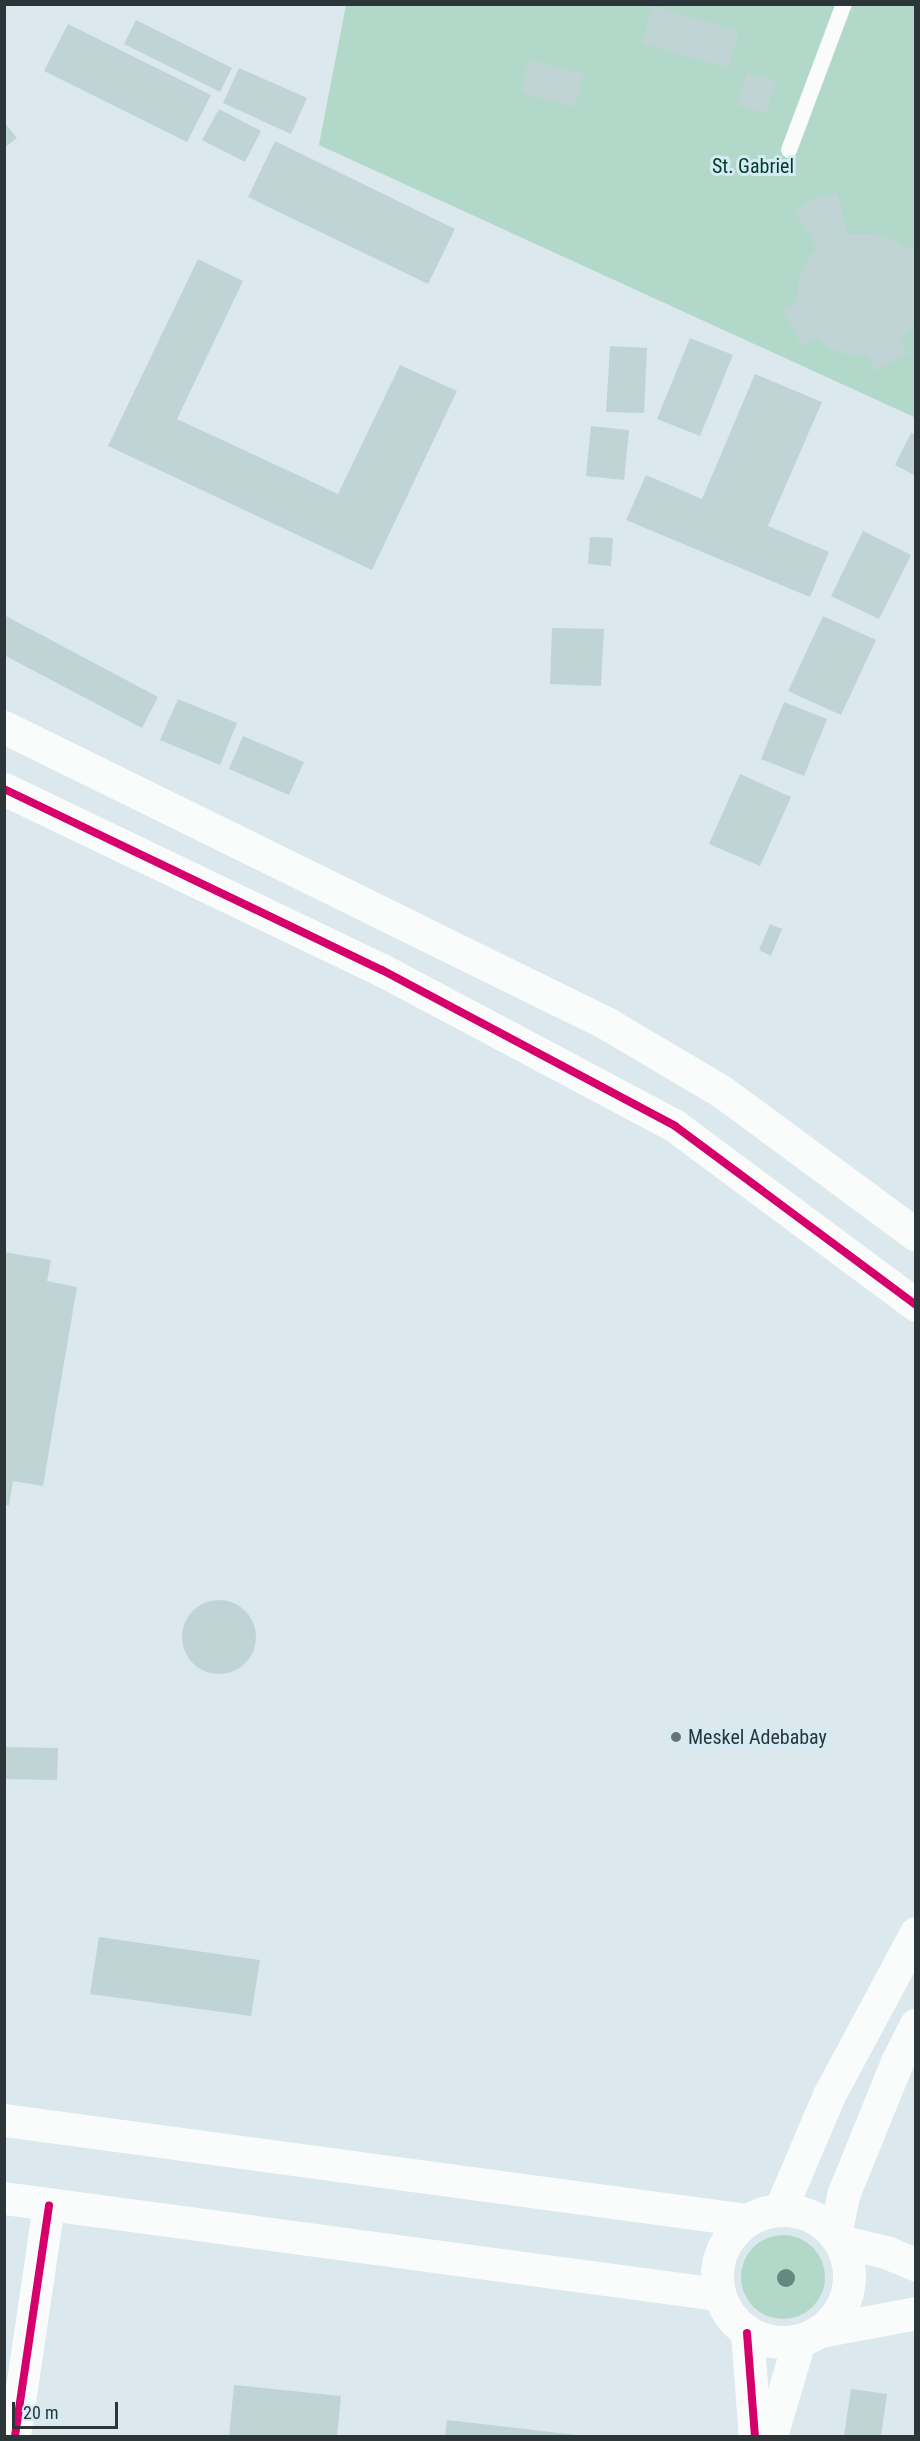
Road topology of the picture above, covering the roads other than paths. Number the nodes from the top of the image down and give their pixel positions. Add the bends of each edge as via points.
1 (844, 4) edge
2 (789, 150) dead end
3 (4, 728) edge
4 (4, 789) edge
5 (915, 1235) edge
6 (915, 1305) edge
7 (915, 1934) edge
8 (915, 2024) edge
9 (4, 2120) edge
10 (4, 2198) edge
11 (50, 2205) junction
12 (780, 2210) junction
13 (747, 2220) junction
14 (837, 2237) junction
15 (915, 2265) edge
16 (717, 2294) junction
17 (915, 2313) edge
18 (747, 2333) junction
19 (809, 2336) junction
20 (15, 2436) edge
21 (755, 2436) edge
22 (771, 2436) edge

1 - 2 lane
3 - 5 street via 606,1023 721,1091
4 - 6 street via 382,970 675,1126
7 - 12 street via 829,2095
8 - 14 street via 843,2195
9 - 13 street
10 - 11 street
11 - 16 street
11 - 20 street
12 - 13 street
12 - 14 street via 810,2216
13 - 16 street via 729,2237 718,2260
14 - 15 street
14 - 19 street via 846,2252 850,2273 847,2295 837,2316
16 - 18 street via 727,2312
17 - 19 street
18 - 19 street via 776,2342
18 - 21 street
19 - 22 street

